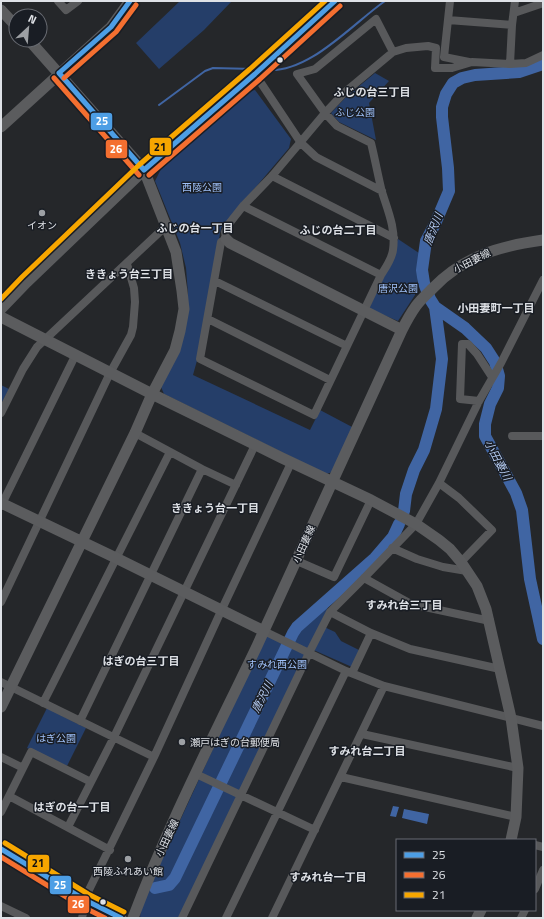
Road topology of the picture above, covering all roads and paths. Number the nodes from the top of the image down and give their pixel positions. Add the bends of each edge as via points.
1 (58, 1) edge
2 (78, 1) edge
3 (130, 1) edge
4 (335, 1) edge
5 (450, 1) edge
6 (515, 1) edge
7 (543, 3) edge
8 (1, 10) edge
9 (514, 13) junction
10 (8, 17) edge
11 (448, 20) junction
12 (512, 25) junction
13 (36, 48) edge
14 (393, 52) junction
15 (543, 55) edge
16 (472, 62) junction
17 (510, 64) junction
18 (259, 71) junction
19 (59, 73) junction
20 (325, 113) junction
21 (1, 127) edge
22 (301, 143) junction
23 (144, 170) junction
24 (272, 176) junction
25 (382, 191) junction
26 (243, 206) junction
27 (166, 226) junction
28 (394, 238) junction
29 (226, 239) junction
30 (543, 240) edge
31 (127, 264) junction
32 (381, 275) junction
33 (543, 280) edge
34 (215, 281) junction
35 (1, 309) edge
36 (364, 311) junction
37 (1, 318) edge
38 (208, 319) junction
39 (402, 330) junction
40 (46, 340) junction
41 (347, 346) junction
42 (75, 356) junction
43 (110, 373) junction
44 (493, 375) junction
45 (330, 380) junction
46 (152, 394) junction
47 (479, 401) junction
48 (1, 413) edge
49 (135, 433) junction
50 (512, 436) dead end
51 (543, 436) edge
52 (255, 445) junction
53 (170, 452) junction
54 (292, 463) junction
55 (202, 469) junction
56 (331, 482) junction
57 (439, 483) junction
58 (236, 485) junction
59 (371, 500) junction
60 (1, 504) edge
61 (40, 521) junction
62 (416, 524) junction
63 (82, 541) junction
64 (392, 548) junction
65 (116, 558) junction
66 (297, 561) junction
67 (464, 566) junction
68 (150, 575) junction
69 (364, 578) junction
70 (184, 591) junction
71 (1, 602) edge
72 (222, 609) junction
73 (330, 612) junction
74 (490, 621) junction
75 (264, 631) junction
76 (371, 633) junction
77 (309, 653) junction
78 (500, 669) junction
79 (349, 672) junction
80 (6, 684) edge
81 (384, 686) junction
82 (43, 703) junction
83 (1, 707) edge
84 (511, 718) junction
85 (80, 721) junction
86 (543, 726) edge
87 (362, 734) junction
88 (114, 737) junction
89 (1, 757) edge
90 (154, 757) junction
91 (23, 768) junction
92 (518, 768) junction
93 (196, 774) junction
94 (341, 777) junction
95 (91, 782) junction
96 (9, 796) junction
97 (240, 796) junction
98 (1, 812) edge
99 (277, 813) junction
100 (516, 817) junction
101 (68, 827) junction
102 (315, 830) junction
103 (514, 839) edge
104 (1, 849) edge
105 (110, 850) junction
106 (543, 870) edge
107 (539, 884) edge
108 (85, 900) junction
109 (1, 906) edge
110 (26, 918) edge
111 (82, 918) edge
112 (121, 918) edge
113 (133, 918) edge
114 (182, 918) edge
115 (226, 918) edge
116 (272, 918) edge

1 - 2 street via 66,10
3 - 19 street via 111,27
4 - 18 street
5 - 11 street
6 - 9 street
7 - 9 street
8 - 10 street
9 - 12 street
11 - 12 street
11 - 16 street via 444,57
12 - 17 street
13 - 19 street
14 - 16 street via 406,48 436,48 435,68 452,68
14 - 20 street via 345,92
14 - 20 street via 376,19 315,69 297,74
15 - 17 street via 526,63
16 - 17 street
18 - 22 street
18 - 23 street
19 - 21 street
19 - 23 street
20 - 22 street
20 - 25 street via 337,126 371,143
22 - 24 street
22 - 25 street via 316,157
23 - 27 street
23 - 35 street
24 - 26 street
24 - 28 street
25 - 28 street
26 - 29 street via 228,225
26 - 32 street
27 - 31 street
27 - 46 street via 176,252 184,310 175,350
28 - 32 street via 393,252
29 - 34 street via 221,242
29 - 36 street
30 - 39 street, 小田妻線 via 499,248 452,270 416,306
31 - 40 street
31 - 43 street via 134,288 133,327
32 - 36 street
33 - 44 street
34 - 38 street
34 - 41 street
36 - 39 street
36 - 41 street
37 - 40 street
38 - 45 street
38 - 45 street via 200,358 314,415
39 - 56 street, 小田妻線
40 - 42 street
40 - 48 street via 37,347 23,369
41 - 45 street
42 - 43 street
42 - 60 street
43 - 46 street
43 - 61 street
44 - 47 street
44 - 47 street via 468,344 462,344 460,399
46 - 49 street
46 - 52 street
47 - 57 street
49 - 53 street
49 - 63 street
50 - 51 street
52 - 54 street
52 - 58 street
53 - 55 street
53 - 65 street
54 - 56 street
54 - 72 street
55 - 58 street
55 - 68 street
56 - 59 street
56 - 66 street, 小田妻線
57 - 62 street
57 - 67 street via 459,498 492,530
58 - 70 street
59 - 62 street
59 - 66 street via 334,577
60 - 61 street
61 - 63 street
61 - 71 street
62 - 64 street
62 - 67 street via 439,540
63 - 65 street
63 - 80 street
64 - 67 street via 443,567
64 - 69 street
65 - 68 street
65 - 82 street
66 - 75 street, 小田妻線
67 - 74 street via 477,586
68 - 70 street
68 - 85 street
69 - 73 street
69 - 74 street via 411,604
70 - 72 street
70 - 88 street
72 - 75 street
72 - 90 street
73 - 76 street
73 - 77 street
74 - 78 street
75 - 77 street
75 - 93 street, 小田妻線
76 - 78 street via 410,649
76 - 79 street
77 - 79 street
77 - 97 street
78 - 84 street
79 - 81 street
79 - 99 street
80 - 82 street
80 - 83 street
81 - 84 street
81 - 87 street
82 - 85 street
84 - 86 street
84 - 92 street
85 - 88 street
87 - 92 street
87 - 94 street
88 - 90 street
88 - 95 street
89 - 91 street
90 - 105 street
91 - 95 street via 31,752
91 - 96 street
92 - 100 street
93 - 97 street
93 - 113 street, 小田妻線
94 - 100 street
94 - 102 street
95 - 101 street
96 - 98 street
96 - 101 street
97 - 99 street
97 - 114 street
99 - 102 street
99 - 115 street
100 - 103 street
101 - 105 street
102 - 116 street
104 - 108 street
105 - 108 street
106 - 107 street
108 - 111 street
108 - 112 street
109 - 110 street

